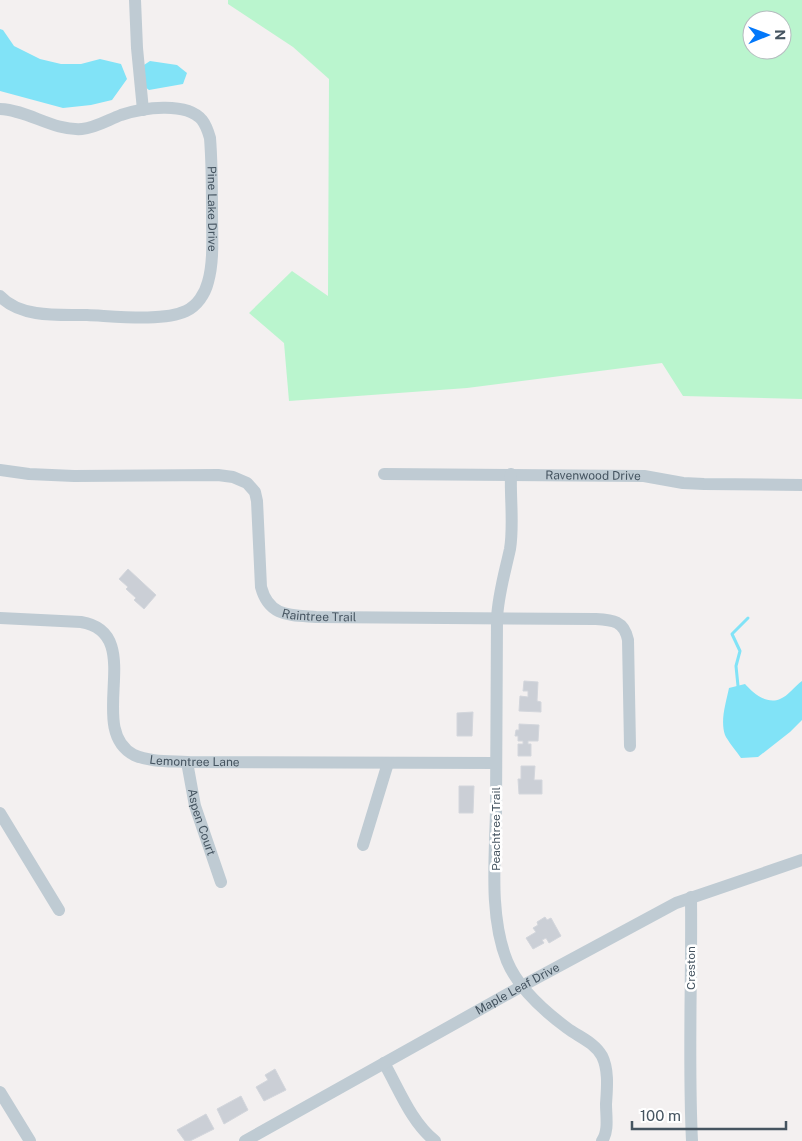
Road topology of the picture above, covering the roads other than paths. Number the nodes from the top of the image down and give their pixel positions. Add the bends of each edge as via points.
1 (135, 0) edge
2 (0, 109) edge
3 (143, 110) junction
4 (0, 296) edge
5 (0, 470) edge
6 (384, 474) dead end
7 (511, 474) junction
8 (802, 485) edge
9 (0, 618) edge
10 (497, 619) junction
11 (630, 746) dead end
12 (187, 762) junction
13 (388, 763) junction
14 (496, 763) junction
15 (0, 813) edge
16 (363, 845) dead end
17 (802, 860) edge
18 (221, 882) dead end
19 (691, 897) junction
20 (59, 910) dead end
21 (522, 986) junction
22 (384, 1062) junction
23 (0, 1092) edge
24 (251, 1139) edge
25 (30, 1141) edge
26 (435, 1141) edge
27 (602, 1141) edge
28 (692, 1141) edge

1 - 3 street
2 - 3 street, Pine Lake Drive via 50,124 82,129
3 - 4 street, Pine Lake Drive via 167,108 192,113 202,121 210,138 211,269 199,301 177,314 121,316 34,312 18,309
5 - 10 street, Raintree Trail via 29,474 233,477 252,488 256,497 262,587 264,597 274,609 316,617
6 - 7 street, Ravenwood Drive
7 - 8 street, Ravenwood Drive via 644,476 697,484
7 - 10 street, Peachtree Trail via 512,530
9 - 12 street, Lemontree Lane via 92,623 101,628 112,648 114,723 119,741 140,757
10 - 11 street, Raintree Trail via 610,620 623,627 628,640
10 - 14 street, Peachtree Trail
12 - 13 street, Lemontree Lane
12 - 18 street, Aspen Court via 195,806
13 - 14 street, Lemontree Lane
13 - 16 street
14 - 21 street, Peachtree Trail via 496,913 507,960
15 - 20 street
17 - 19 street, Maple Leaf Drive
19 - 21 street, Maple Leaf Drive
19 - 28 street, Creston
21 - 22 street, Maple Leaf Drive
21 - 27 street, Peachtree Trail via 556,1020 594,1045 603,1058 607,1084 606,1131
22 - 24 street, Maple Leaf Drive
22 - 26 street via 417,1121
23 - 25 street

